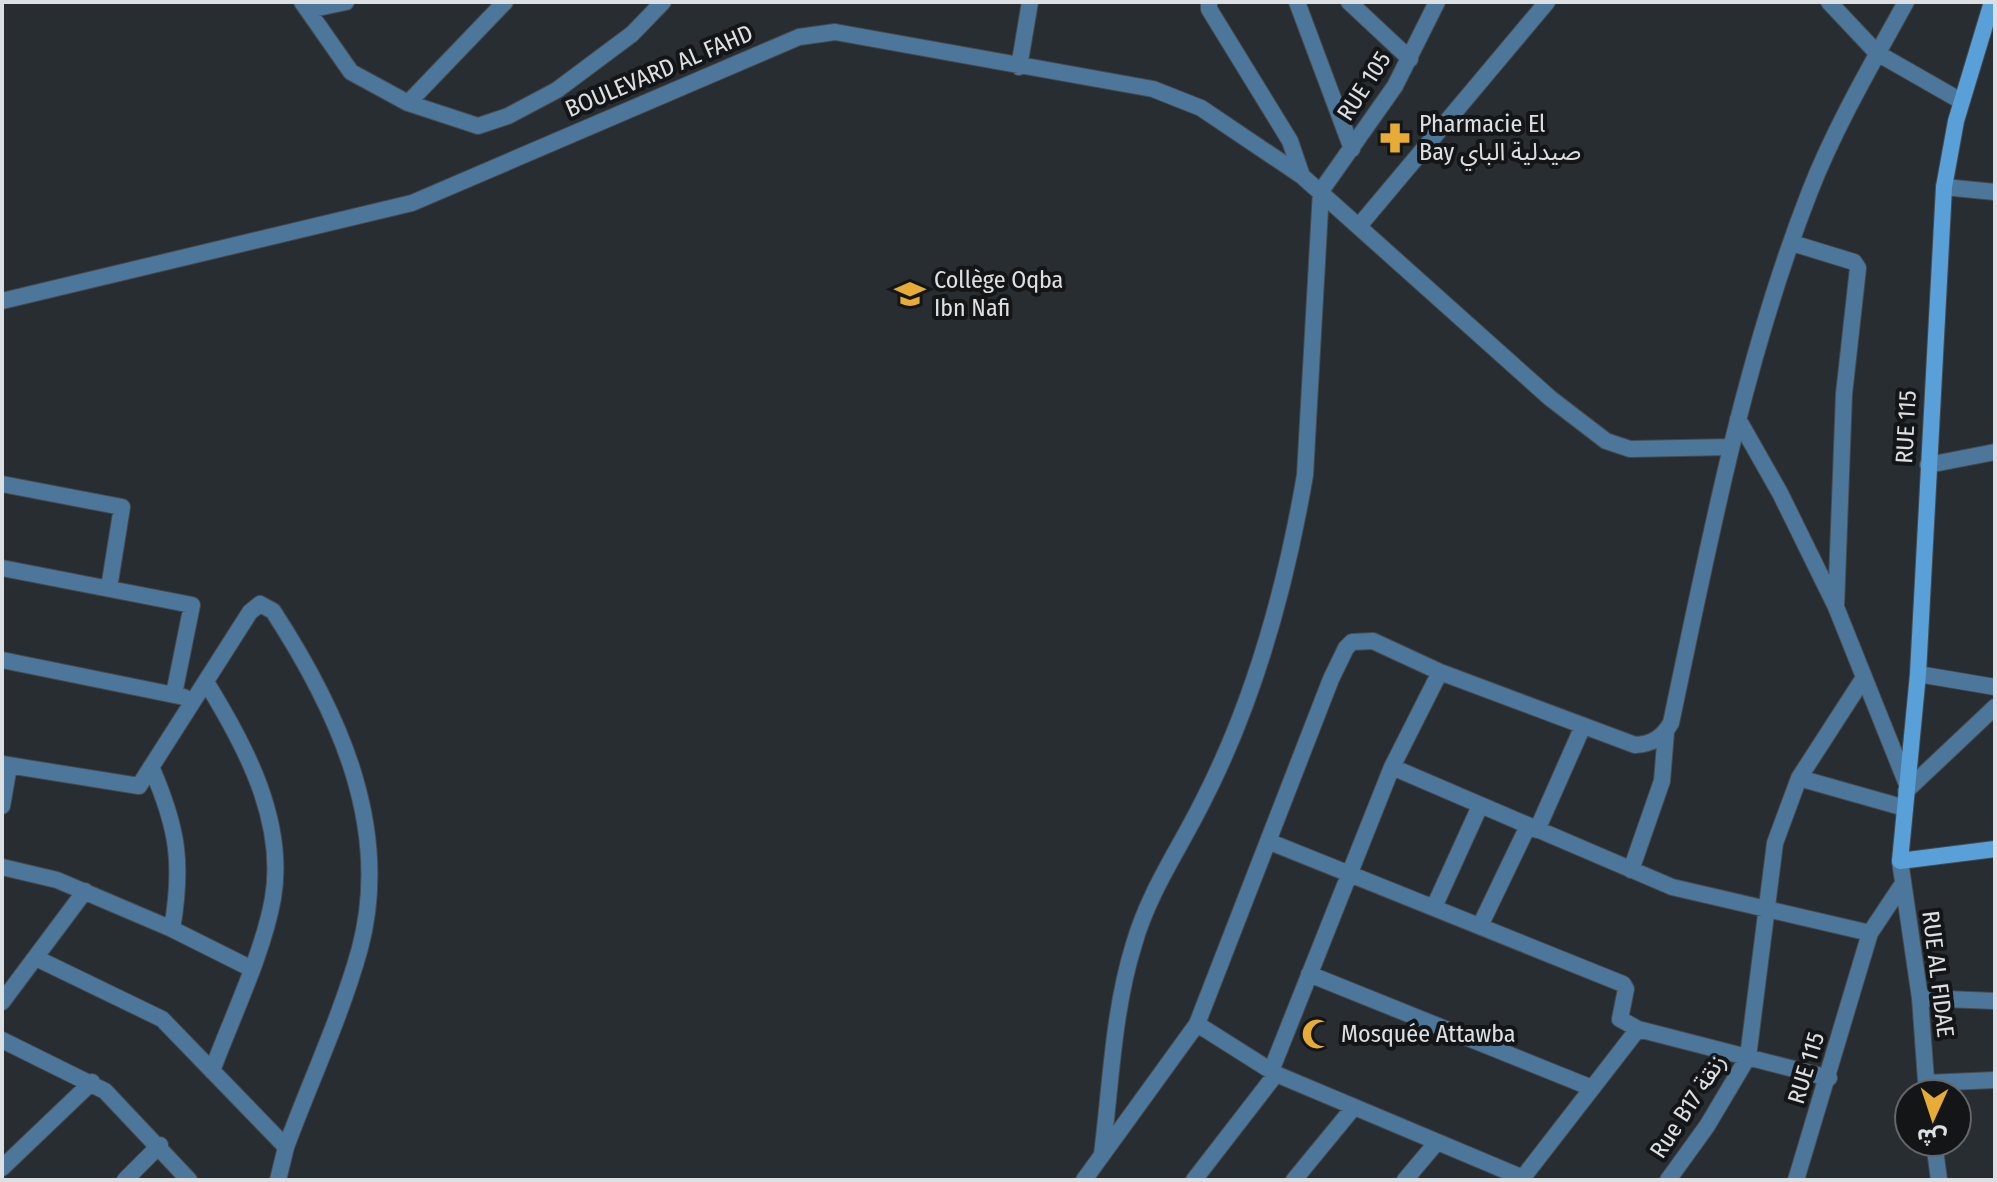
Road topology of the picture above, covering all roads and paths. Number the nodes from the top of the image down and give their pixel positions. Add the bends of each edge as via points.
1 (346, 2) edge
2 (505, 2) edge
3 (663, 2) edge
4 (1030, 2) edge
5 (1209, 2) edge
6 (1297, 2) edge
7 (1349, 2) edge
8 (1437, 2) edge
9 (1547, 2) edge
10 (1829, 2) edge
11 (1906, 2) edge
12 (1992, 2) edge
13 (305, 6) edge
14 (1877, 53) junction
15 (1410, 59) junction
16 (1019, 67) junction
17 (1961, 101) junction
18 (408, 103) junction
19 (1352, 149) junction
20 (1302, 176) junction
21 (1944, 187) junction
22 (1321, 191) junction
23 (1995, 192) edge
24 (1359, 226) junction
25 (1792, 243) junction
26 (2, 301) edge
27 (1738, 419) junction
28 (1731, 447) junction
29 (1995, 452) edge
30 (1928, 465) junction
31 (2, 484) edge
32 (2, 568) edge
33 (109, 588) junction
34 (1836, 607) junction
35 (2, 660) edge
36 (1440, 672) junction
37 (1918, 674) junction
38 (1863, 679) junction
39 (206, 682) junction
40 (1995, 687) edge
41 (174, 694) junction
42 (193, 700) junction
43 (1995, 707) edge
44 (1583, 726) junction
45 (1666, 732) junction
46 (6, 765) edge
47 (1392, 767) junction
48 (152, 769) junction
49 (1799, 778) junction
50 (1906, 794) junction
51 (2, 806) edge
52 (1480, 806) junction
53 (1532, 828) junction
54 (1270, 842) junction
55 (1995, 849) edge
56 (1900, 861) junction
57 (2, 867) edge
58 (1631, 870) junction
59 (1348, 874) junction
60 (1902, 885) junction
61 (85, 891) junction
62 (1434, 907) junction
63 (1765, 908) junction
64 (1480, 926) junction
65 (172, 929) junction
66 (1870, 933) junction
67 (36, 958) junction
68 (250, 968) junction
69 (1309, 974) junction
70 (1920, 998) junction
71 (1995, 1001) edge
72 (2, 1002) edge
73 (1197, 1024) junction
74 (1638, 1029) junction
75 (2, 1040) edge
76 (1748, 1057) junction
77 (212, 1071) junction
78 (1274, 1072) junction
79 (1829, 1078) junction
80 (1925, 1078) edge
81 (1995, 1080) edge
82 (92, 1082) junction
83 (1973, 1083) edge
84 (1592, 1088) junction
85 (1354, 1107) junction
86 (1437, 1142) junction
87 (160, 1145) junction
88 (286, 1147) junction
89 (1102, 1154) junction
90 (1936, 1158) edge
91 (2, 1168) edge
92 (1522, 1179) edge
93 (125, 1180) edge
94 (189, 1180) edge
95 (278, 1180) edge
96 (1084, 1180) edge
97 (1194, 1180) edge
98 (1294, 1180) edge
99 (1405, 1180) edge
100 (1668, 1180) edge
101 (1796, 1180) edge
102 (1939, 1180) edge

1 - 13 street
2 - 18 street
3 - 18 street via 593,65 490,124 469,124
4 - 16 street
5 - 20 street via 1290,141
6 - 19 street
7 - 15 street
8 - 15 street, RUE 105
9 - 24 street
10 - 14 street
11 - 14 street
12 - 17 street, RUE 115
13 - 18 street via 351,72
14 - 17 street
14 - 25 street via 1825,156
15 - 19 street, RUE 105
16 - 20 street, BOULEVARD AL FAHD via 1172,94
16 - 26 street, BOULEVARD AL FAHD via 835,32 809,34 412,203
17 - 21 street, RUE 115
19 - 22 street, RUE 105
20 - 22 street, BOULEVARD AL FAHD
21 - 23 street
21 - 30 street, RUE 115
22 - 24 street, BOULEVARD AL FAHD
22 - 89 street via 1310,403 1298,512 1261,660 1202,804 1165,866 1134,944 1119,1012
24 - 28 street, BOULEVARD AL FAHD via 1606,441 1630,449
25 - 27 street
25 - 34 street via 1854,262 1858,268 1844,394
27 - 28 street
27 - 34 street
28 - 45 street
29 - 30 street
30 - 37 street, RUE 115
31 - 33 street via 122,507
32 - 33 street
33 - 41 street via 192,605
34 - 38 street
35 - 41 street
36 - 44 street
36 - 47 street
36 - 54 street via 1373,641 1352,642 1346,648
37 - 40 street
37 - 50 street, RUE 115
38 - 49 street
38 - 50 street
39 - 42 street
39 - 68 street via 246,752 273,845 273,898
39 - 88 street via 254,607 270,608 327,706 365,814 369,888 360,946
41 - 42 street
42 - 48 street
43 - 50 street
44 - 45 street via 1635,745
44 - 53 street
45 - 58 street via 1662,781
46 - 48 street via 136,786
46 - 51 street
47 - 52 street
47 - 59 street
48 - 65 street via 180,856
49 - 50 street
49 - 63 street via 1775,843
50 - 56 street, RUE 115
52 - 53 street
52 - 62 street
53 - 58 street
53 - 64 street
54 - 59 street
54 - 73 street
55 - 56 street
56 - 60 street, RUE AL FIDAE
57 - 61 street
58 - 63 street via 1672,887
59 - 62 street
59 - 69 street
60 - 66 street, RUE 115
60 - 70 street, RUE AL FIDAE
61 - 65 street
61 - 67 street
62 - 64 street
63 - 66 street
63 - 76 street
64 - 74 street via 1623,984 1620,1019
65 - 68 street
66 - 79 street, RUE 115
67 - 72 street
67 - 77 street via 154,1014
68 - 77 street
69 - 78 street
69 - 84 street
70 - 71 street
70 - 80 street, RUE AL FIDAE
73 - 78 street
73 - 89 street
74 - 76 street
74 - 84 street
75 - 82 street
76 - 79 street
76 - 100 street, Rue B17 زنقة
77 - 88 street
78 - 85 street
78 - 97 street
79 - 101 street, RUE 115
81 - 83 street
82 - 87 street
82 - 91 street
84 - 92 street
85 - 86 street
85 - 98 street
86 - 92 street
86 - 99 street
87 - 93 street
87 - 94 street
88 - 95 street
89 - 96 street
90 - 102 street

